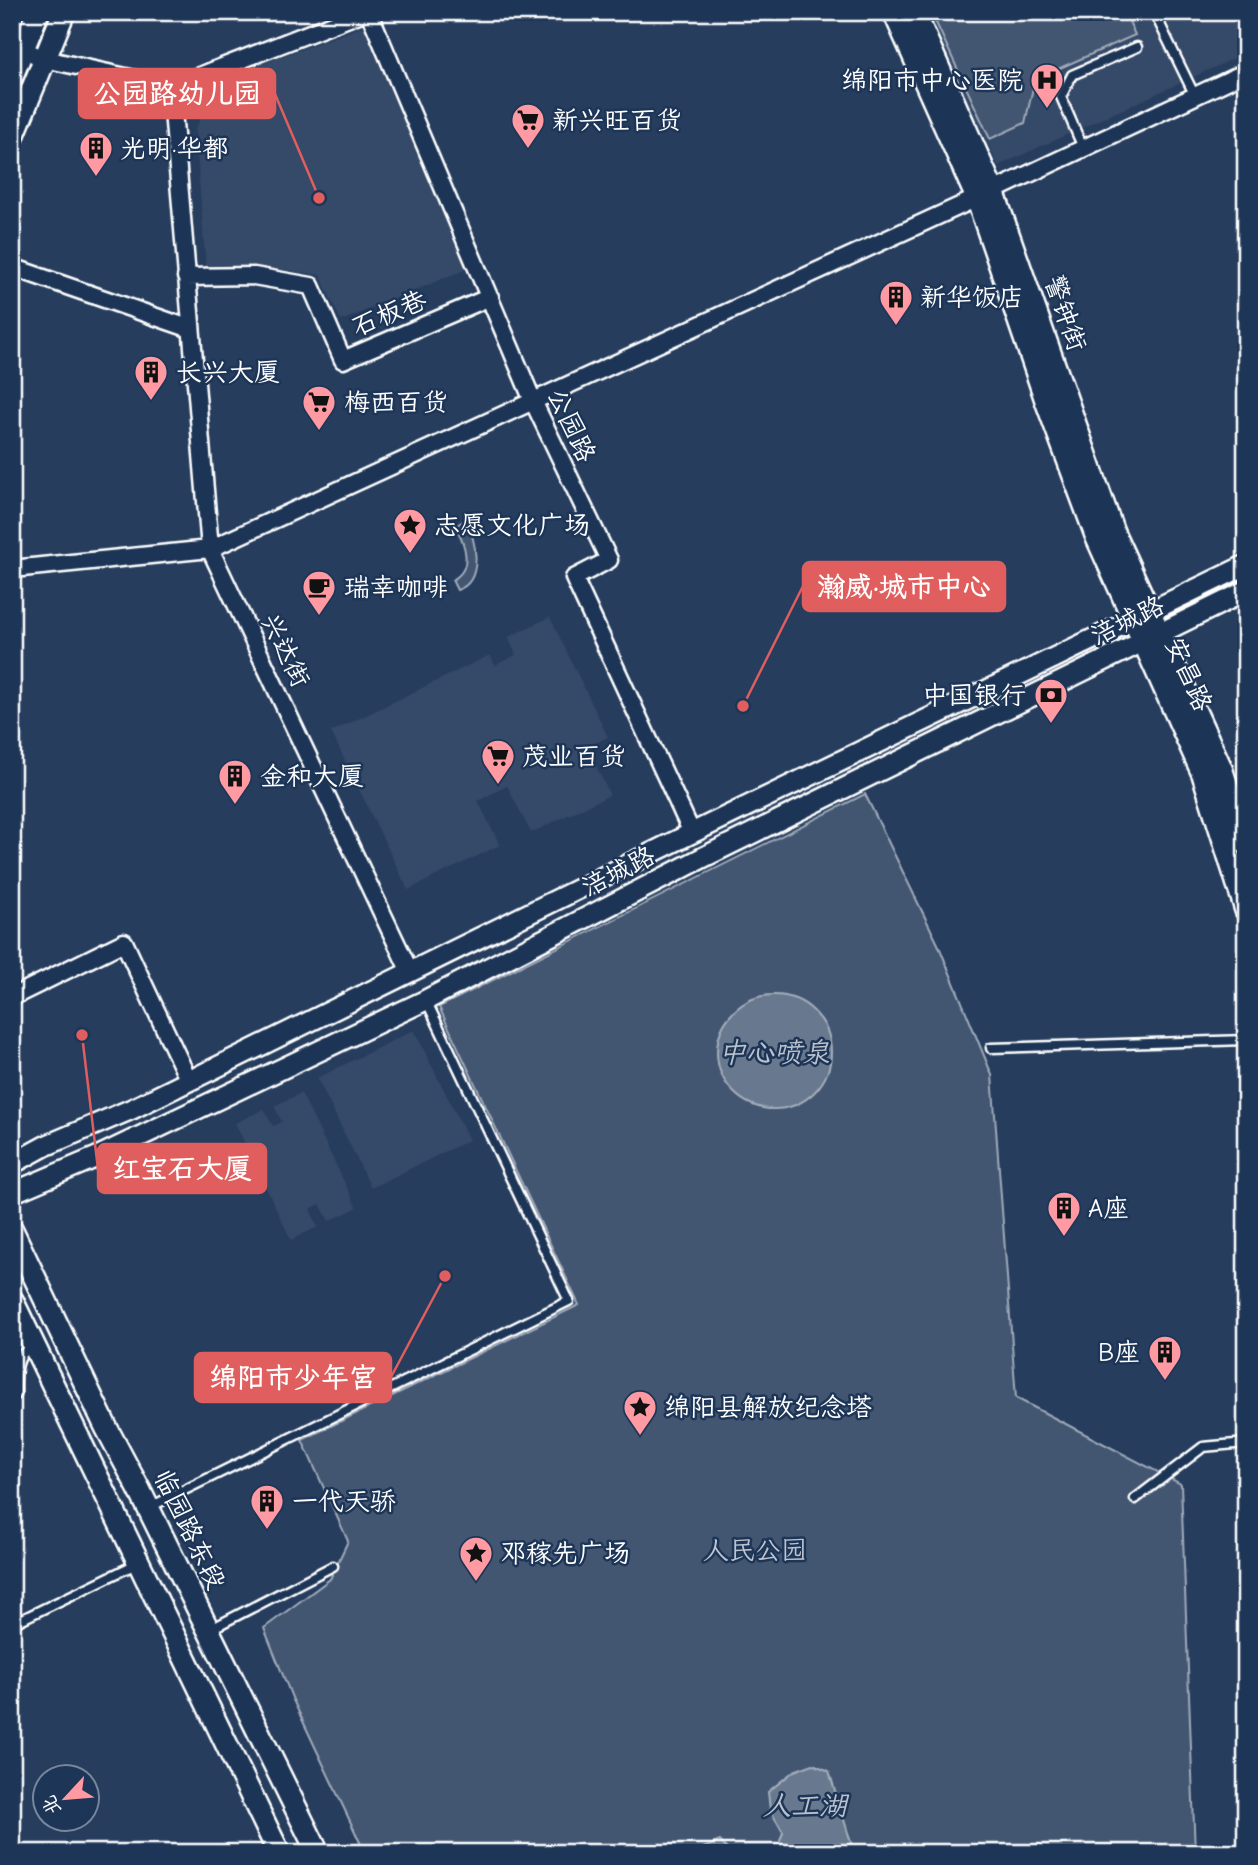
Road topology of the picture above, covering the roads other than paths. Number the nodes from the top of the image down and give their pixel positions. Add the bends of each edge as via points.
1 (38, 12) edge
2 (64, 12) edge
3 (367, 12) edge
4 (894, 12) edge
5 (914, 12) edge
6 (1154, 12) edge
7 (1137, 47) dead end
8 (18, 48) edge
9 (45, 59) junction
10 (1246, 72) edge
11 (12, 76) edge
12 (171, 87) junction
13 (1195, 96) junction
14 (12, 139) edge
15 (1083, 148) junction
16 (985, 195) junction
17 (12, 267) edge
18 (186, 277) junction
19 (490, 297) junction
20 (191, 329) junction
21 (533, 401) junction
22 (211, 550) junction
23 (1246, 565) edge
24 (12, 569) edge
25 (1246, 591) edge
26 (1142, 616) junction
27 (1152, 638) junction
28 (692, 833) junction
29 (1246, 843) edge
30 (1246, 910) edge
31 (410, 972) junction
32 (12, 997) edge
33 (426, 1000) junction
34 (1246, 1040) edge
35 (991, 1048) dead end
36 (189, 1082) junction
37 (12, 1164) edge
38 (12, 1194) edge
39 (12, 1230) edge
40 (12, 1300) edge
41 (34, 1344) junction
42 (16, 1395) dead end
43 (1246, 1443) edge
44 (1135, 1499) dead end
45 (148, 1508) junction
46 (139, 1563) junction
47 (332, 1566) dead end
48 (12, 1624) edge
49 (209, 1630) junction
50 (279, 1853) edge
51 (318, 1853) edge

1 - 8 main road
2 - 9 main road
3 - 12 street
3 - 19 street, 公园路
4 - 16 main road, 警钟街
5 - 16 main road, 警钟街
6 - 13 lane
7 - 15 lane via 1072,75 1061,97
8 - 9 street
8 - 11 main road
9 - 12 street
9 - 14 main road
10 - 13 street
12 - 18 street, 兴达街
13 - 15 street
15 - 16 street
16 - 21 street
16 - 26 main road, 警钟街 via 1088,513
17 - 20 street
18 - 19 street, 石板巷 via 254,276 311,286 343,360
18 - 20 street, 兴达街
19 - 21 street, 公园路
20 - 22 street, 兴达街
21 - 22 street
21 - 28 street, 公园路 via 610,560 574,578
22 - 24 street
22 - 31 street, 兴达街
23 - 26 street, 涪城路
25 - 27 street, 涪城路
26 - 27 main road, 安昌路
26 - 28 street, 涪城路
27 - 29 main road, 安昌路 via 1221,768
27 - 30 main road, 安昌路 via 1203,774
27 - 33 street, 涪城路 via 704,857
28 - 31 street, 涪城路
31 - 36 street, 涪城路
32 - 36 street via 124,942
33 - 38 street, 涪城路
33 - 45 lane via 569,1301
34 - 35 lane
36 - 37 street, 涪城路
39 - 45 main road, 临园路东段
40 - 41 main road
41 - 42 lane via 23,1352 17,1366
41 - 46 main road
43 - 44 lane via 1203,1447
45 - 49 main road, 临园路东段
46 - 48 lane
46 - 50 main road
47 - 49 lane
49 - 51 main road, 临园路东段

